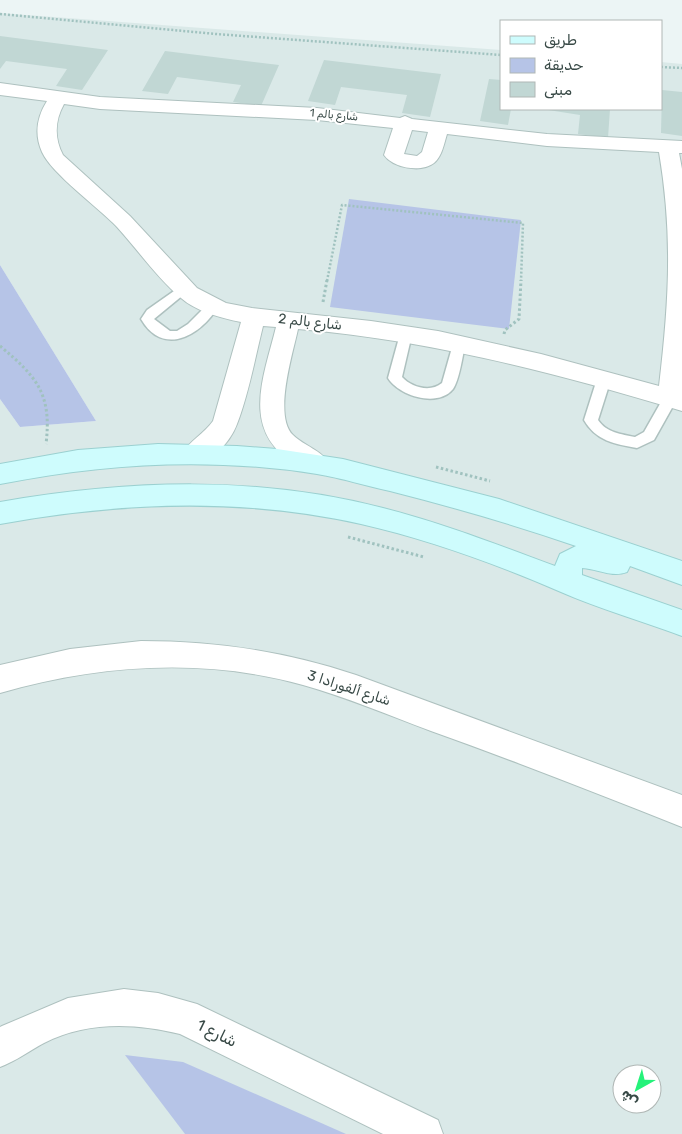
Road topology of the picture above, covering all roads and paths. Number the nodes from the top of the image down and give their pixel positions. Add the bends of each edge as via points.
1 (0, 14) edge
2 (500, 55) edge
3 (662, 67) edge
4 (682, 68) edge
5 (0, 89) edge
6 (58, 99) junction
7 (405, 122) junction
8 (440, 126) junction
9 (675, 147) edge
10 (184, 288) junction
11 (212, 307) junction
12 (254, 316) junction
13 (289, 320) junction
14 (319, 322) junction
15 (406, 334) junction
16 (460, 344) junction
17 (0, 346) edge
18 (501, 353) junction
19 (241, 368) junction
20 (279, 370) junction
21 (604, 379) junction
22 (676, 400) edge
23 (230, 410) junction
24 (272, 415) junction
25 (46, 444) dead end
26 (195, 454) junction
27 (316, 464) junction
28 (0, 474) edge
29 (0, 513) edge
30 (342, 535) dead end
31 (428, 558) dead end
32 (682, 573) edge
33 (569, 582) junction
34 (682, 586) edge
35 (682, 623) edge
36 (0, 679) edge
37 (682, 811) edge
38 (0, 1049) edge
39 (424, 1134) edge

1 - 2 path
3 - 4 path
5 - 6 street, شارع بالم 1
6 - 7 street, شارع بالم 1
6 - 10 street, شارع بالم 2 via 46,122 49,146 55,158 123,221
7 - 8 street, شارع بالم 1
7 - 8 street via 394,155 398,160 417,163 429,158
8 - 9 street, شارع بالم 1 via 547,140
9 - 22 street, شارع بالم 1 via 681,265
10 - 11 street, شارع بالم 2
10 - 11 lane via 151,313 147,319 149,322 175,337 189,329
11 - 12 street, شارع بالم 2
12 - 13 street, شارع بالم 2
12 - 19 street
13 - 14 street, شارع بالم 2
13 - 20 street
14 - 15 street, شارع بالم 2
14 - 18 path via 342,205 522,223 519,319 505,330
15 - 16 street, شارع بالم 2
15 - 16 lane via 395,378 402,386 415,391 436,392 448,386
16 - 18 street, شارع بالم 2
17 - 25 path via 35,377 43,390 50,419
18 - 21 street, شارع بالم 2
19 - 20 street via 260,365
19 - 23 street
20 - 24 street
21 - 22 street, شارع بالم 2
21 - 22 lane via 591,420 595,430 613,438 637,443 649,436
23 - 24 street via 249,418
23 - 26 street via 220,433
24 - 27 street via 279,438
26 - 27 street
26 - 28 street via 76,460
27 - 32 street via 441,492 513,513
29 - 33 street via 112,496 240,496 300,502 420,529
30 - 31 path
33 - 34 street via 568,565 583,555
33 - 35 street
36 - 37 street, شارع ألفورادا 3 via 26,670 92,658 158,653 222,656 286,668 490,737
38 - 39 street, شارع 1 via 11,1040 54,1020 98,1009 142,1008 184,1017

